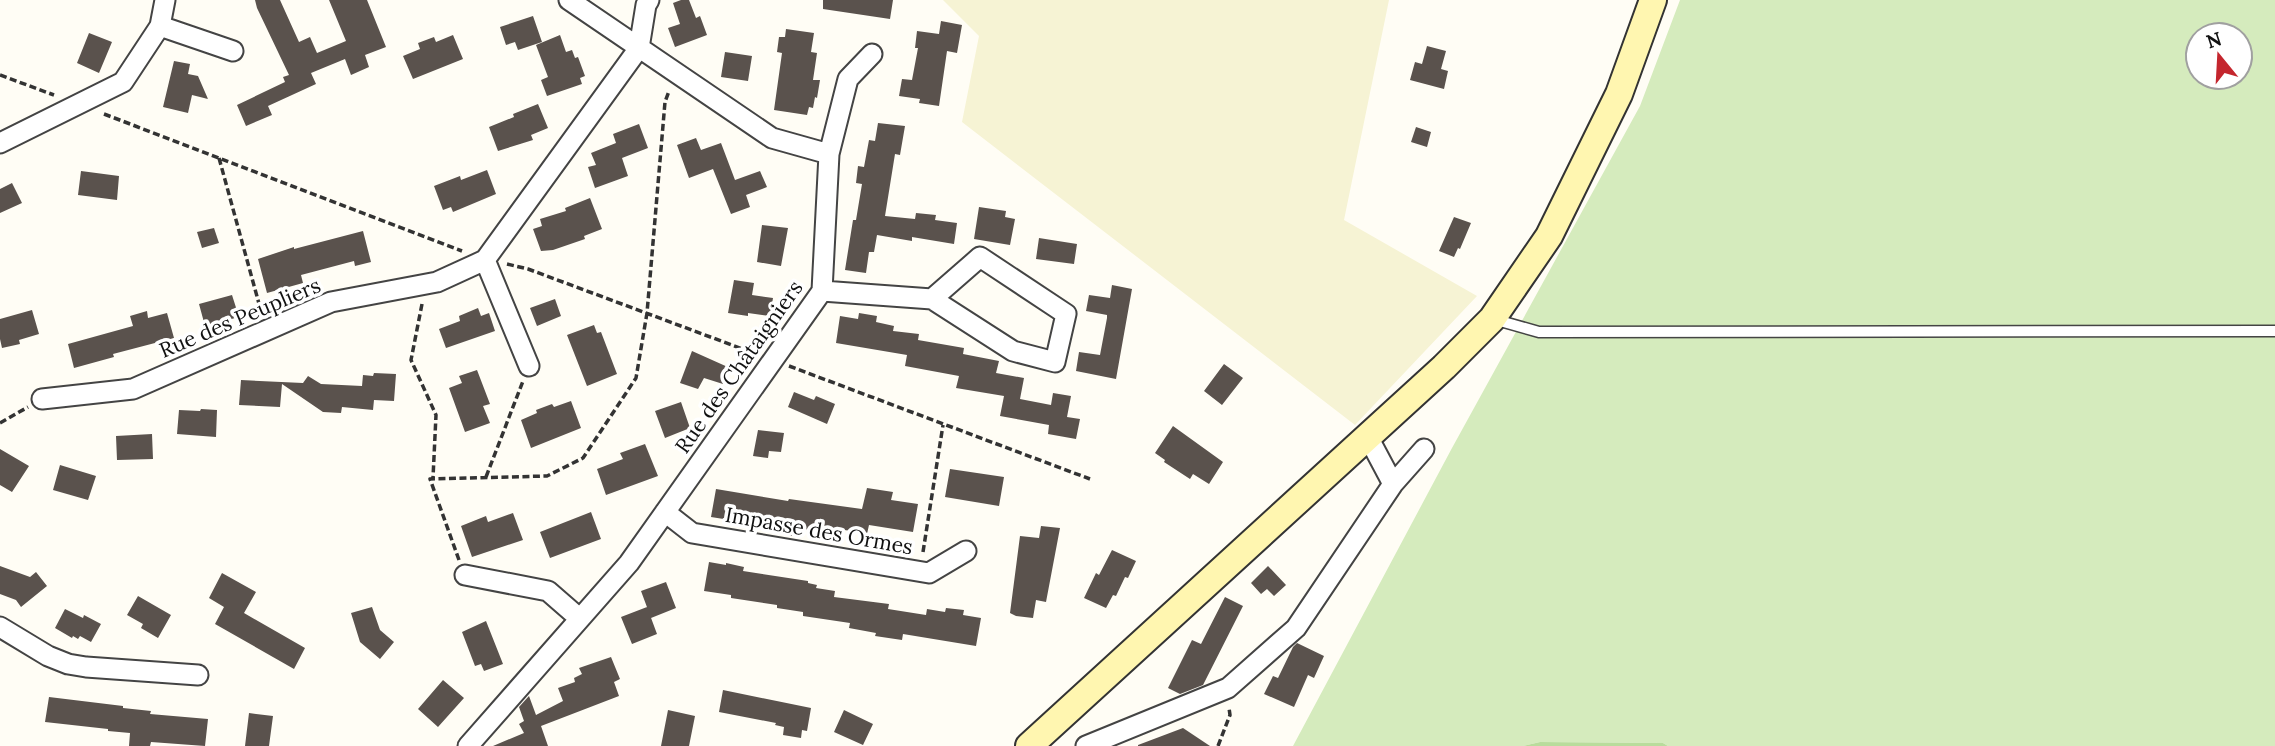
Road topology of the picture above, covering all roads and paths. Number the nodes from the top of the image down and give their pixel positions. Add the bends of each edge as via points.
1 (165, 0) edge
2 (569, 0) edge
3 (649, 0) edge
4 (1653, 0) edge
5 (160, 26) junction
6 (639, 48) junction
7 (233, 51) dead end
8 (872, 54) dead end
9 (677, 74) junction
10 (0, 75) edge
11 (80, 105) junction
12 (0, 143) edge
13 (829, 154) junction
14 (219, 158) junction
15 (485, 260) junction
16 (426, 284) junction
17 (822, 291) junction
18 (932, 299) junction
19 (647, 313) junction
20 (1492, 319) junction
21 (267, 330) junction
22 (2275, 331) edge
23 (772, 360) junction
24 (529, 366) joint
25 (42, 399) joint
26 (0, 423) edge
27 (943, 424) junction
28 (1368, 437) junction
29 (1424, 449) dead end
30 (486, 477) junction
31 (433, 479) junction
32 (1090, 479) dead end
33 (1393, 484) junction
34 (665, 512) junction
35 (966, 551) dead end
36 (920, 572) junction
37 (465, 575) joint
38 (579, 618) junction
39 (0, 627) edge
40 (198, 675) dead end
41 (1228, 688) junction
42 (468, 746) edge
43 (1029, 746) edge
44 (1086, 746) edge
45 (1218, 746) edge

1 - 5 street
2 - 6 street
3 - 6 street
4 - 20 main road via 1619,94 1549,236
5 - 7 street
5 - 11 street via 123,82
6 - 9 street
6 - 15 street, Rue des Peupliers
8 - 13 street, Rue des Châtaigniers via 848,79
9 - 13 street via 772,138
9 - 19 path via 665,102
10 - 11 path
11 - 12 street
11 - 14 path
13 - 17 street, Rue des Châtaigniers
14 - 15 path
14 - 21 path
15 - 16 street, Rue des Peupliers
15 - 19 path via 528,269
15 - 24 street
16 - 21 street, Rue des Peupliers via 331,302
16 - 31 path via 411,360 436,415
17 - 18 street
17 - 23 street, Rue des Châtaigniers
18 - 18 street via 1013,351 1055,362 1066,314 980,257
19 - 23 path
19 - 30 path via 636,378 583,458 547,476
20 - 22 lane via 1539,332
20 - 28 main road
21 - 25 street, Rue des Peupliers via 133,389
23 - 27 path
23 - 34 street, Rue des Châtaigniers
24 - 30 path
25 - 26 path
27 - 32 path
27 - 36 path
28 - 33 street
28 - 43 main road
29 - 33 street
30 - 31 path
31 - 37 path
33 - 41 street via 1296,628
34 - 36 street, Impasse des Ormes via 692,533
34 - 38 street, Rue des Châtaigniers via 629,563
35 - 36 street, Impasse des Ormes via 929,573
37 - 38 street via 548,591
38 - 42 street, Rue des Châtaigniers
39 - 40 street via 68,664
41 - 44 street
41 - 45 path via 1230,715

